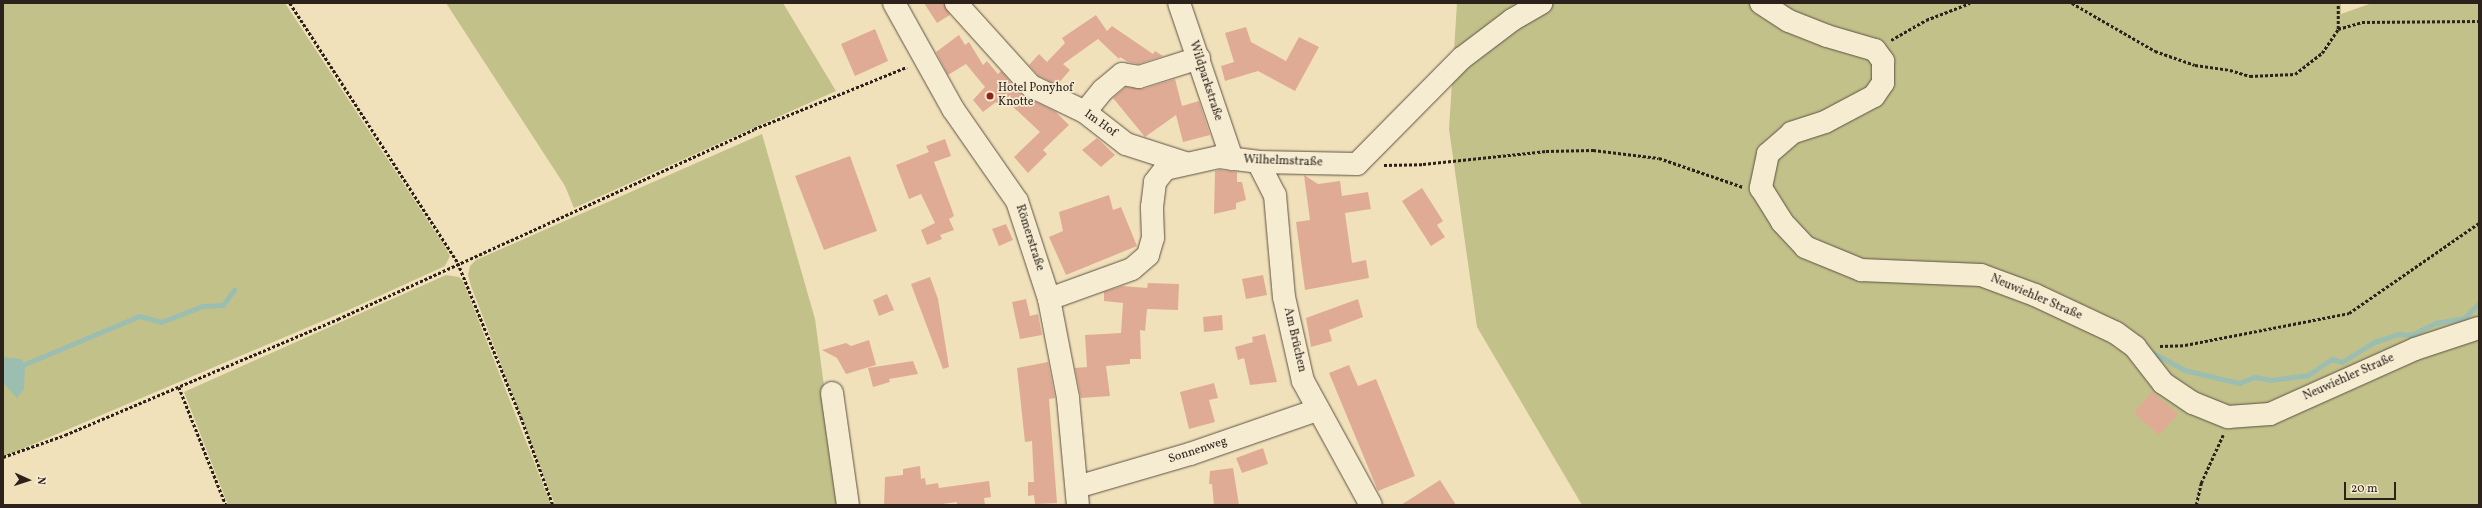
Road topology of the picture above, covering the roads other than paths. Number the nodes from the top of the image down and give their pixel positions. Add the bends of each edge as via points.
1 (894, 3) edge
2 (956, 3) edge
3 (1179, 3) edge
4 (1541, 3) edge
5 (1761, 3) edge
6 (1199, 58) junction
7 (1085, 112) junction
8 (1232, 159) junction
9 (1258, 162) junction
10 (1185, 163) junction
11 (1049, 299) junction
12 (2479, 328) edge
13 (832, 393) dead end
14 (1317, 410) junction
15 (1078, 496) edge
16 (848, 505) edge
17 (1371, 505) edge

1 - 11 street, Römerstraße via 953,108 1017,201
2 - 7 street, Im Hof via 1031,86
3 - 6 street, Wildparkstraße
4 - 9 street, Wilhelmstraße via 1512,20 1462,58 1356,164
5 - 12 street, Neuwiehler Straße via 1789,21 1827,36 1875,50 1883,61 1884,83 1874,96 1832,119 1792,133 1768,154 1762,173 1761,188 1782,222 1812,250 1861,270 1981,275 2035,295 2116,332 2135,347 2163,383 2193,403 2228,417 2270,414 2415,349
6 - 7 street via 1139,77 1122,74 1103,90
6 - 8 street, Wildparkstraße
7 - 10 street, Im Hof via 1126,144
8 - 9 street, Wilhelmstraße
8 - 10 street, Wilhelmstraße via 1219,157
9 - 14 street, Am Brüchen via 1275,196 1284,298 1303,380
10 - 11 street, Wilhelmstraße via 1165,169 1155,182 1152,207 1153,238 1148,255 1132,269
11 - 15 street, Römerstraße via 1068,398
13 - 16 street
14 - 15 street, Sonnenweg
14 - 17 street, Am Brüchen

